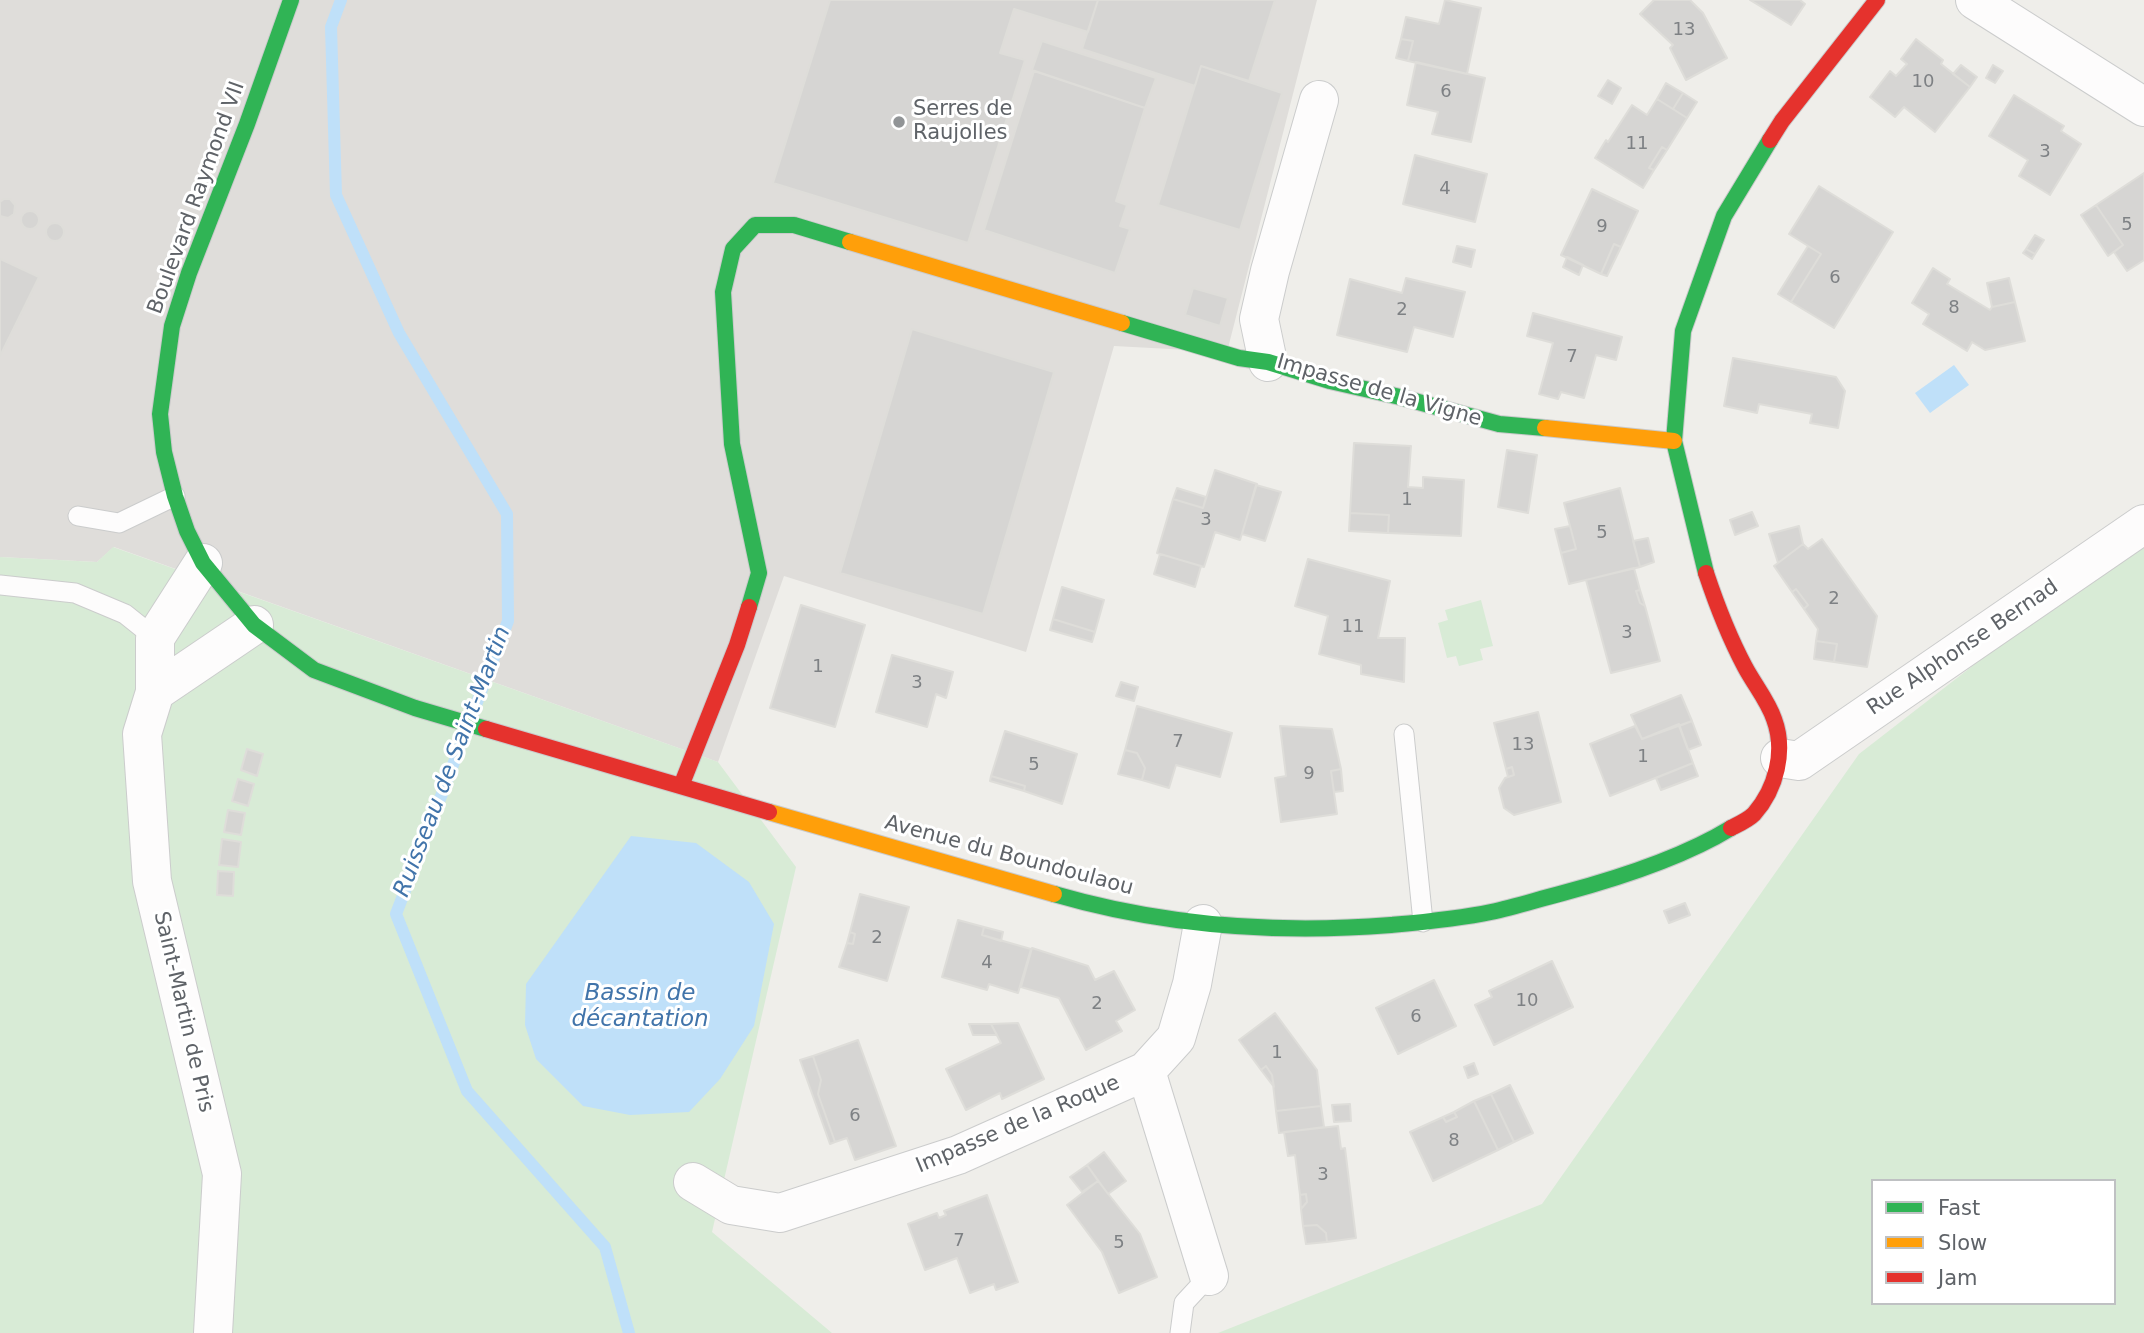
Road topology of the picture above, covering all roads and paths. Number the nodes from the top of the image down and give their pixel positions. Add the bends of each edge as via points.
1 (291, 0) edge
2 (1877, 0) edge
3 (1975, 0) edge
4 (1319, 100) dead end
5 (2144, 107) edge
6 (1268, 362) junction
7 (1674, 441) junction
8 (175, 496) junction
9 (78, 516) dead end
10 (2144, 524) edge
11 (203, 563) junction
12 (0, 585) edge
13 (254, 625) junction
14 (155, 638) junction
15 (190, 668) junction
16 (155, 692) junction
17 (1404, 734) dead end
18 (512, 737) joint
19 (1780, 758) junction
20 (681, 786) junction
21 (1423, 922) junction
22 (1203, 924) junction
23 (1146, 1071) junction
24 (693, 1182) dead end
25 (1209, 1276) joint
26 (213, 1333) edge
27 (1180, 1333) edge

1 - 8 street, Boulevard Raymond VII via 172,326 160,414
2 - 7 street via 1782,121 1724,216 1683,331
3 - 5 street
4 - 6 street, Impasse de la Vigne via 1259,319
6 - 7 street, Impasse de la Vigne via 1499,424
6 - 20 street via 1239,358 793,225 755,225 733,249 723,292 732,444 759,573 737,645
7 - 19 street via 1700,556 1719,613 1774,717
8 - 9 lane via 119,523
8 - 11 street, Boulevard Raymond VII
10 - 19 street, Rue Alphonse Bernad via 1799,761
11 - 13 street, Boulevard Raymond VII
11 - 14 street
12 - 14 lane via 75,593 125,614
13 - 15 street
13 - 18 street, Boulevard Raymond VII via 314,670 415,708
14 - 15 lane
14 - 16 street, Saint-Martin de Pris
15 - 16 street
16 - 26 street, Saint-Martin de Pris via 142,734 152,881 222,1174
17 - 21 lane
18 - 20 street, Avenue du Boundoulaou
19 - 21 street, Avenue du Boundoulaou via 1772,785 1752,816 1712,840 1557,895
20 - 22 street, Avenue du Boundoulaou via 1092,905
21 - 22 street, Avenue du Boundoulaou via 1281,930
22 - 23 street, Impasse de la Roque via 1176,1038
23 - 24 street, Impasse de la Roque via 958,1155 780,1213 731,1205
23 - 25 street, Impasse de la Roque
25 - 27 lane via 1184,1303

